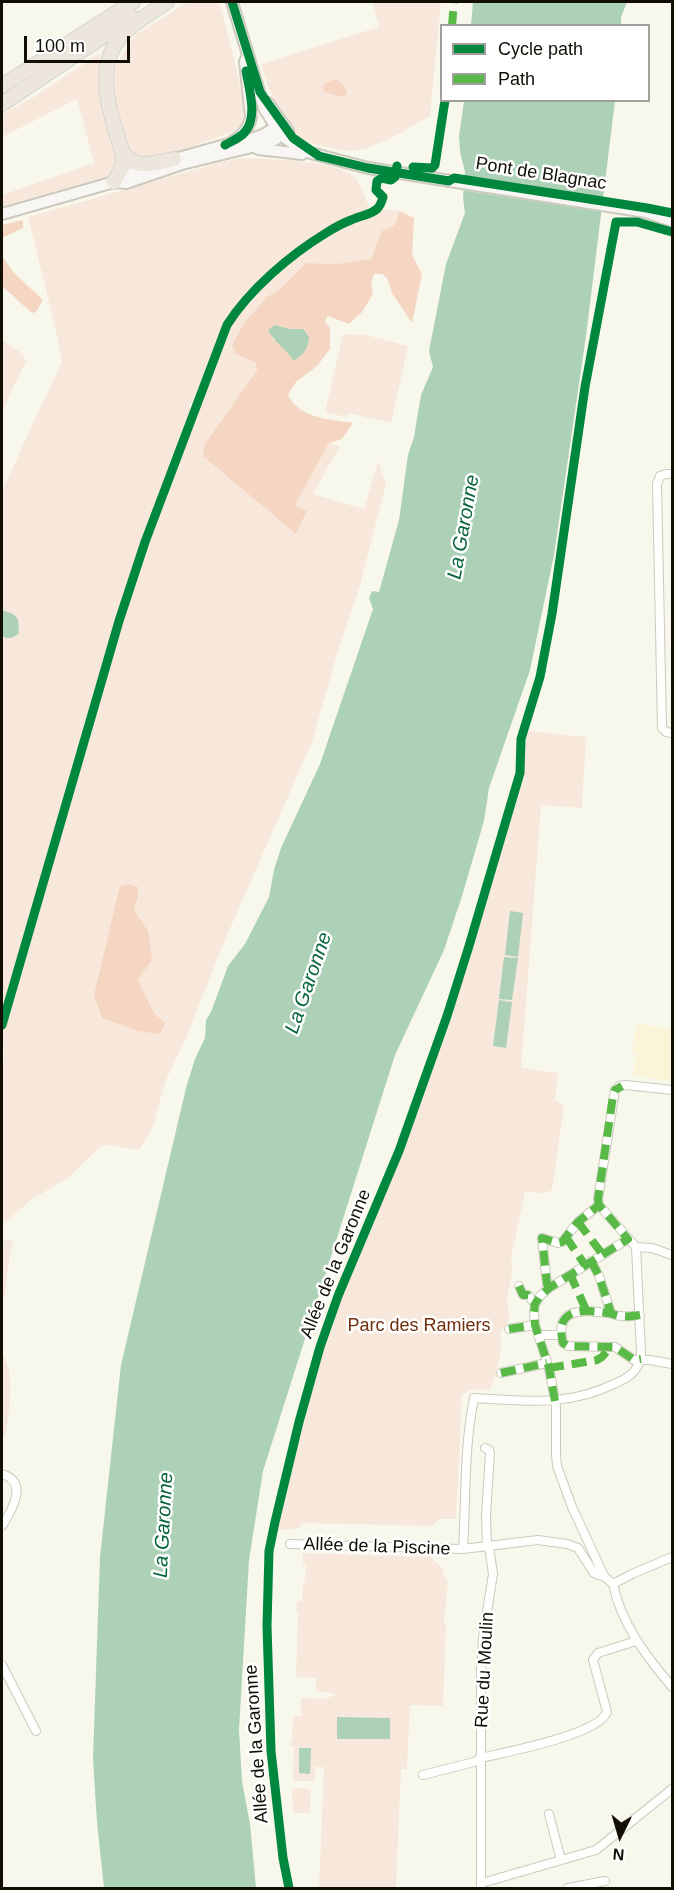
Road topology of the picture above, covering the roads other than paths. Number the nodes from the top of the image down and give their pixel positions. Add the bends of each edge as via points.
1 (133, 2) edge
2 (161, 2) edge
3 (167, 2) edge
4 (232, 2) edge
5 (249, 54) junction
6 (2, 86) edge
7 (2, 104) edge
8 (280, 130) junction
9 (225, 145) junction
10 (248, 149) junction
11 (122, 152) junction
12 (319, 156) junction
13 (174, 159) junction
14 (114, 182) junction
15 (2, 214) edge
16 (672, 221) edge
17 (672, 474) edge
18 (672, 733) edge
19 (672, 1090) edge
20 (599, 1205) junction
21 (628, 1239) junction
22 (636, 1247) junction
23 (672, 1255) edge
24 (591, 1261) junction
25 (519, 1286) dead end
26 (549, 1288) junction
27 (535, 1304) junction
28 (611, 1313) junction
29 (640, 1315) junction
30 (535, 1324) junction
31 (509, 1329) dead end
32 (538, 1335) junction
33 (561, 1335) junction
34 (641, 1359) junction
35 (548, 1363) junction
36 (672, 1364) edge
37 (501, 1373) dead end
38 (555, 1401) junction
39 (485, 1448) dead end
40 (2, 1474) edge
41 (2, 1526) edge
42 (290, 1544) dead end
43 (488, 1547) junction
44 (463, 1549) junction
45 (672, 1557) edge
46 (604, 1576) junction
47 (613, 1584) junction
48 (636, 1641) junction
49 (2, 1665) edge
50 (672, 1687) edge
51 (36, 1731) dead end
52 (481, 1758) junction
53 (423, 1775) dead end
54 (672, 1789) edge
55 (549, 1814) dead end
56 (561, 1860) junction
57 (605, 1881) dead end
58 (481, 1886) edge
59 (568, 1888) edge

1 - 6 highway
2 - 7 highway
3 - 11 highway via 126,31 116,42 106,69 107,98
4 - 5 main road
5 - 8 main road via 260,92
5 - 9 main road via 245,62 249,126
8 - 9 main road
8 - 10 main road via 274,141
8 - 12 main road via 303,152
9 - 13 main road
10 - 12 main road
10 - 14 main road via 182,164 126,183
11 - 13 highway via 141,165
11 - 14 highway via 123,165
12 - 16 main road, Pont de Blagnac via 368,168 646,212
13 - 14 main road
14 - 15 main road
17 - 18 street via 660,476 657,484 662,728
19 - 20 street via 626,1085 615,1090
20 - 21 street
20 - 26 street via 562,1242 542,1238
21 - 22 street
21 - 24 street
22 - 23 street
22 - 29 street
24 - 26 street
24 - 28 street
25 - 27 street
26 - 27 street
27 - 30 street
28 - 29 street
28 - 33 street via 569,1315 561,1323
29 - 34 street
30 - 31 street
30 - 32 street
32 - 33 street
32 - 35 street
33 - 34 street via 568,1346 611,1346 634,1360
34 - 36 street
34 - 38 street via 628,1377 602,1390
35 - 37 street
35 - 38 street
38 - 44 street via 474,1398
38 - 46 street via 555,1454 560,1476
39 - 43 street, Rue du Moulin via 490,1453
40 - 41 street via 14,1481 16,1496
42 - 44 street, Allée de la Piscine
43 - 44 street, Allée de la Piscine
43 - 46 street, Allée de la Piscine via 538,1540 567,1544 578,1548 591,1569
43 - 52 street, Rue du Moulin via 493,1574 483,1649
45 - 47 street
46 - 47 street
47 - 48 street
48 - 50 street
48 - 52 street via 594,1656 605,1717 568,1736
49 - 51 street
52 - 53 street
52 - 58 street, Rue du Moulin
54 - 56 street via 596,1850
55 - 56 street
56 - 58 street
57 - 59 street

